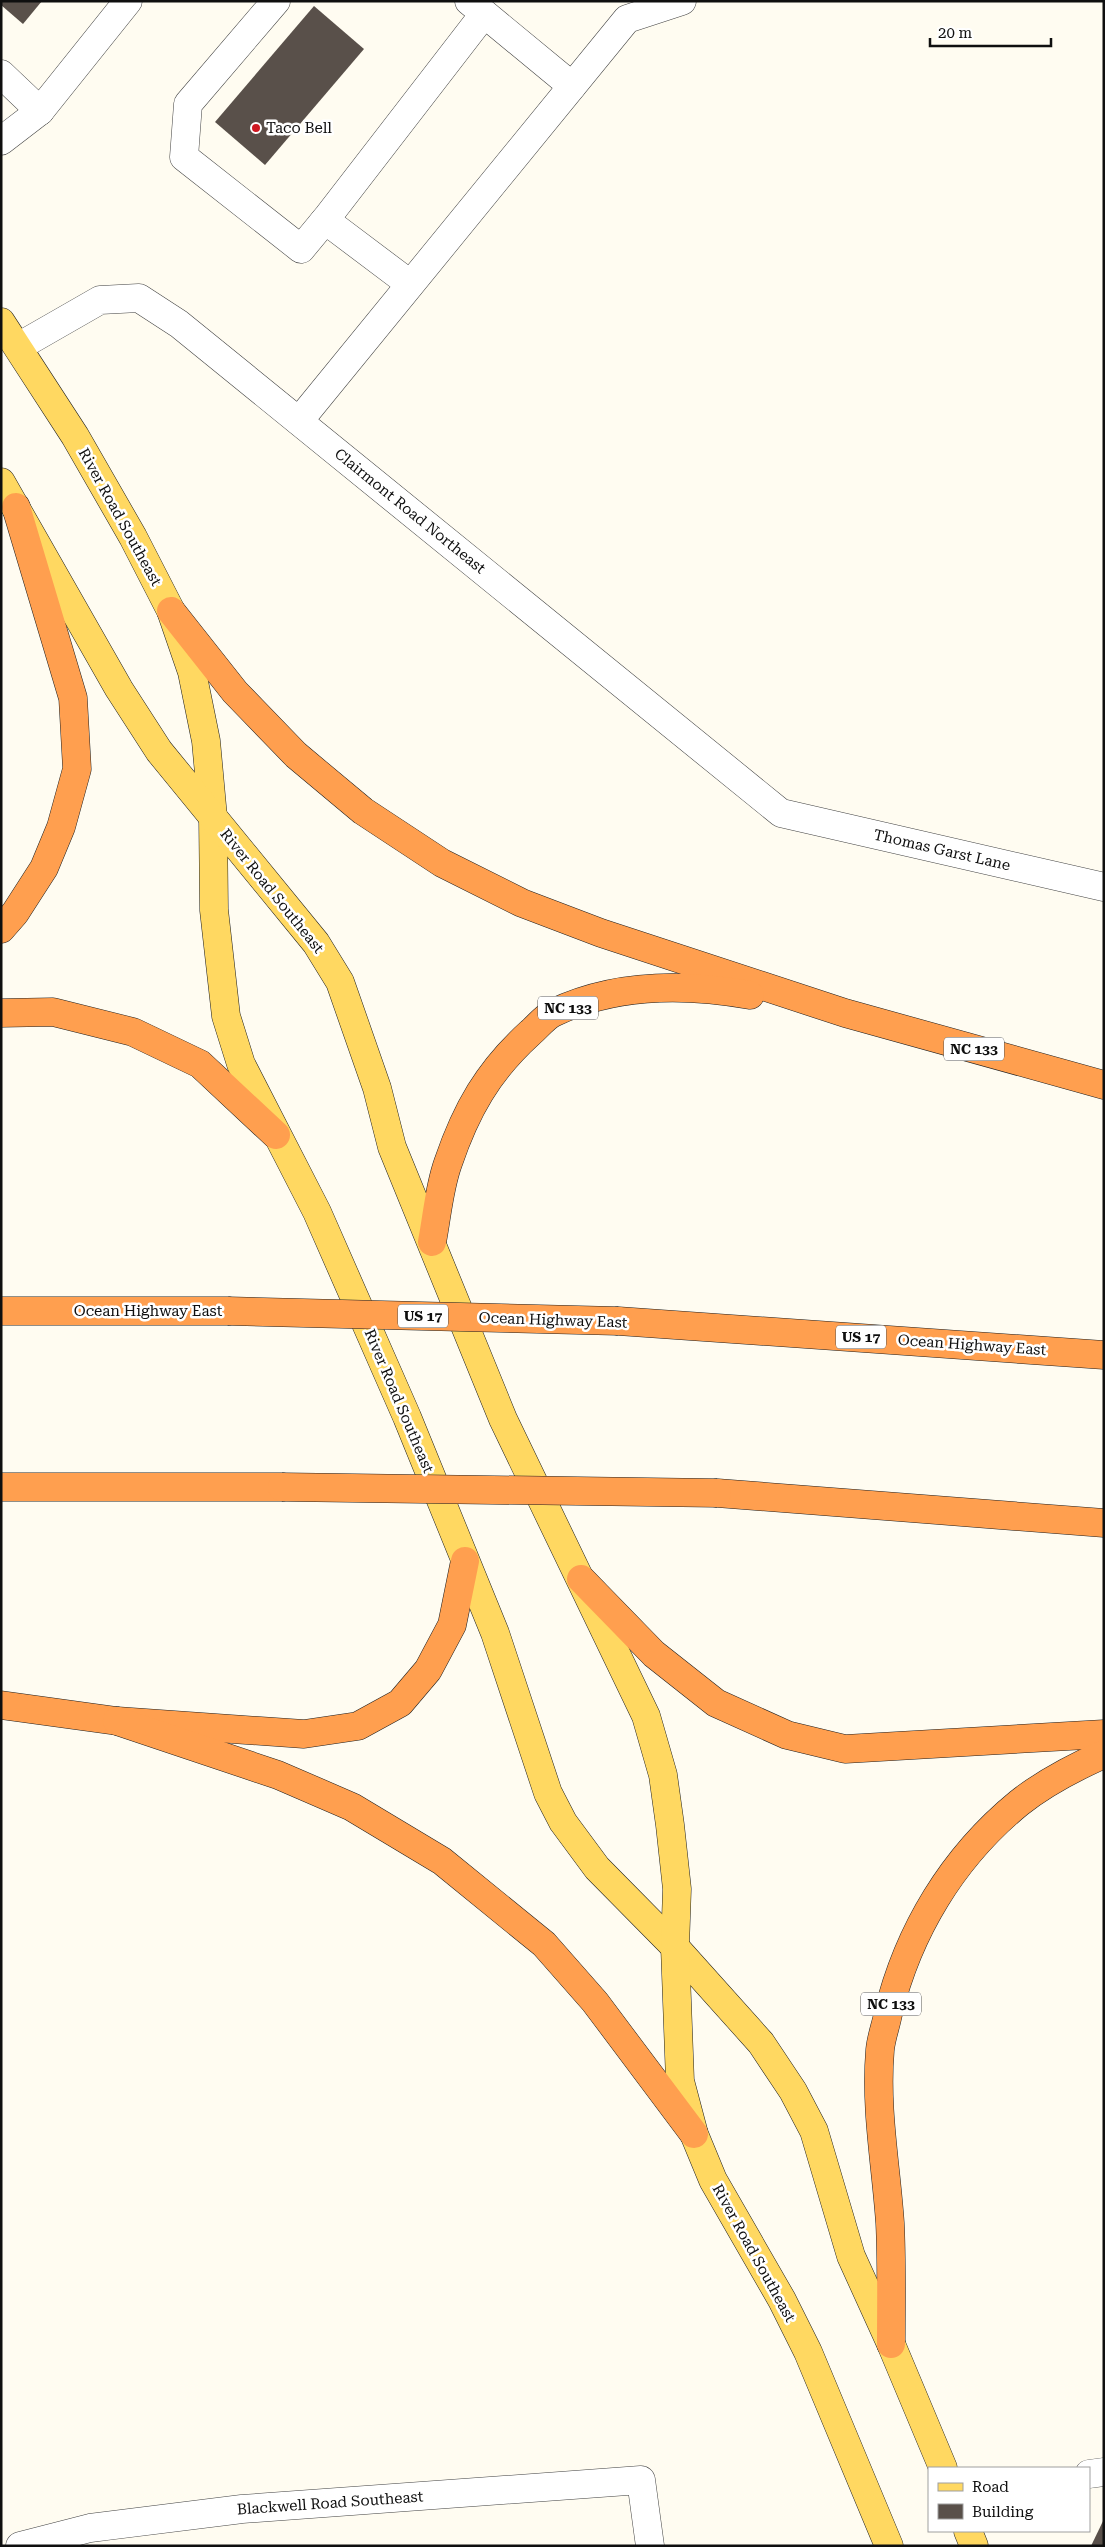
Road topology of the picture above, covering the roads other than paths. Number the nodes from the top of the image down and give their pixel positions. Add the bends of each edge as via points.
1 (128, 1) edge
2 (276, 1) edge
3 (682, 1) edge
4 (477, 8) edge
5 (1, 74) edge
6 (572, 86) junction
7 (40, 111) junction
8 (1, 141) edge
9 (322, 224) junction
10 (410, 284) junction
11 (1, 322) edge
12 (9, 348) edge
13 (299, 421) junction
14 (1, 482) edge
15 (16, 507) junction
16 (171, 611) junction
17 (781, 813) joint
18 (213, 818) junction
19 (1104, 887) edge
20 (1, 929) edge
21 (1, 1013) edge
22 (845, 1013) junction
23 (1104, 1085) edge
24 (276, 1135) junction
25 (432, 1242) junction
26 (1, 1311) edge
27 (1104, 1355) edge
28 (1, 1487) edge
29 (1104, 1523) edge
30 (465, 1561) junction
31 (581, 1580) junction
32 (1, 1705) edge
33 (117, 1721) junction
34 (1104, 1734) edge
35 (1104, 1754) edge
36 (675, 1947) junction
37 (694, 2134) junction
38 (891, 2344) junction
39 (943, 2467) edge
40 (1104, 2472) edge
41 (1090, 2474) edge
42 (968, 2532) edge
43 (20, 2546) edge
44 (650, 2546) edge
45 (889, 2546) edge
46 (974, 2546) edge

1 - 7 street
2 - 9 street via 188,104 184,157 301,249
3 - 6 street via 627,19
4 - 6 street
4 - 9 street
5 - 7 street
6 - 10 street
7 - 8 street
9 - 10 street via 325,220
10 - 13 street
11 - 12 main road, River Road Southeast
12 - 13 street, Clairmont Road Northeast via 100,300 139,298 179,324
12 - 16 main road, River Road Southeast via 75,436 133,536
13 - 17 street, Clairmont Road Northeast
14 - 15 main road, River Road Southeast
15 - 18 main road, River Road Southeast via 119,689 159,751
15 - 20 highway via 73,698 77,769 61,827 44,868
16 - 18 main road, River Road Southeast via 192,672 206,741
16 - 22 highway via 235,692 296,755 363,811 442,863 522,903 601,933
17 - 19 street, Thomas Garst Lane
18 - 24 main road, River Road Southeast via 214,910 226,1016 240,1064
18 - 25 main road, River Road Southeast via 316,943 340,982 377,1088 392,1147
21 - 24 highway via 53,1012 132,1032 200,1064
22 - 23 highway, NC 133
22 - 25 highway, NC 133 via 722,990 662,986 604,994 551,1014 508,1053 471,1104 447,1165
24 - 30 main road, River Road Southeast / NC 133 via 317,1212 407,1417
25 - 31 main road, River Road Southeast via 503,1420
26 - 27 highway, Ocean Highway East / US 17, bridge via 228,1311 618,1321
28 - 29 highway, bridge via 717,1493
30 - 33 highway via 452,1625 428,1670 400,1703 358,1726 304,1734
30 - 36 main road, River Road Southeast / NC 133 via 495,1633 548,1793 597,1868
31 - 34 highway via 654,1654 716,1703 787,1735 845,1749
31 - 36 main road, River Road Southeast via 646,1716 663,1775 677,1889
32 - 33 highway
33 - 37 highway via 278,1775 352,1807 442,1861 544,1944 594,2002
35 - 38 highway, NC 133 via 1020,1802 974,1847 940,1889 896,1980 880,2049 880,2133 890,2223
36 - 37 main road, River Road Southeast via 680,2081
36 - 38 main road, River Road Southeast / NC 133 via 760,2043 793,2091 814,2131 851,2256
37 - 45 main road, River Road Southeast via 713,2180 808,2352
38 - 39 main road, River Road Southeast / NC 133
40 - 41 street
42 - 46 main road
43 - 44 street, Blackwell Road Southeast via 90,2528 242,2508 642,2480

